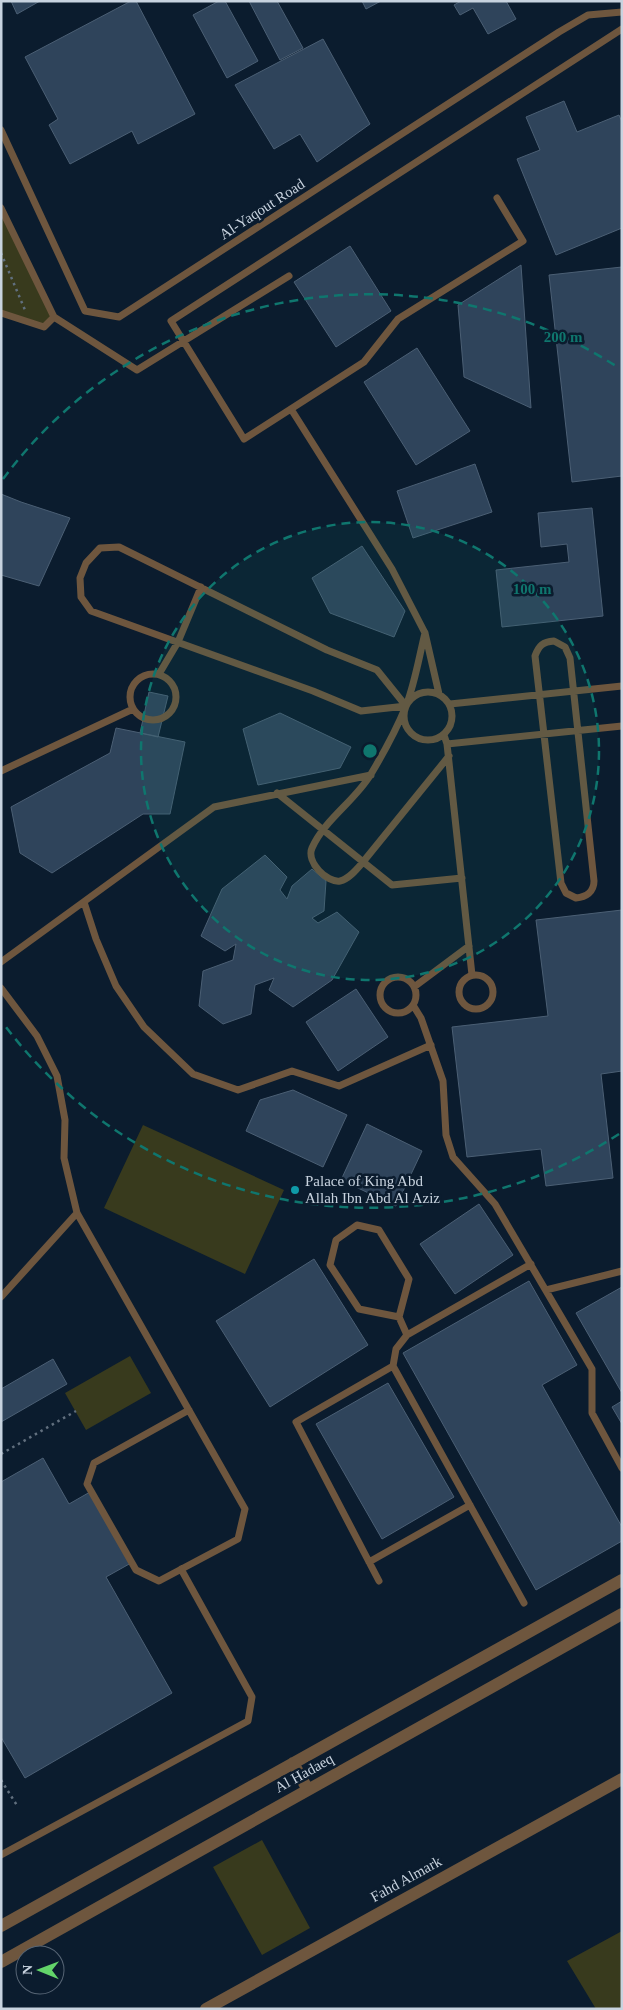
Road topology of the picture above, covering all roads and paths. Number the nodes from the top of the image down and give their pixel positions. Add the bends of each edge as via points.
1 (622, 12) edge
2 (622, 29) edge
3 (1, 130) edge
4 (497, 198) dead end
5 (1, 208) edge
6 (1, 253) edge
7 (289, 276) dead end
8 (1, 313) edge
9 (54, 317) junction
10 (31, 323) junction
11 (184, 341) junction
12 (291, 409) junction
13 (200, 588) junction
14 (425, 633) junction
15 (178, 642) junction
16 (159, 674) junction
17 (622, 686) edge
18 (574, 691) junction
19 (439, 694) junction
20 (539, 695) junction
21 (450, 704) junction
22 (406, 706) junction
23 (133, 709) junction
24 (622, 726) edge
25 (578, 730) junction
26 (543, 734) junction
27 (444, 735) junction
28 (448, 744) junction
29 (449, 756) junction
30 (1, 771) edge
31 (371, 775) junction
32 (278, 793) junction
33 (324, 831) junction
34 (363, 862) junction
35 (462, 878) junction
36 (84, 902) junction
37 (469, 946) junction
38 (1, 962) edge
39 (472, 975) junction
40 (414, 987) junction
41 (1, 988) edge
42 (413, 1005) junction
43 (431, 1044) junction
44 (77, 1213) junction
45 (530, 1264) junction
46 (622, 1271) edge
47 (546, 1290) junction
48 (1, 1297) edge
49 (399, 1317) junction
50 (407, 1335) junction
51 (392, 1366) junction
52 (189, 1410) junction
53 (76, 1411) dead end
54 (1, 1454) edge
55 (622, 1468) edge
56 (470, 1505) junction
57 (369, 1562) junction
58 (181, 1569) junction
59 (622, 1580) edge
60 (379, 1581) dead end
61 (524, 1602) dead end
62 (622, 1614) edge
63 (293, 1763) junction
64 (622, 1779) edge
65 (1, 1780) edge
66 (308, 1790) junction
67 (18, 1807) dead end
68 (1, 1855) edge
69 (1, 1926) edge
70 (1, 1962) edge
71 (206, 2009) edge

1 - 3 lane, Al-Yaqout Road via 588,15 559,32 119,317 85,311
2 - 11 lane via 171,321
4 - 12 lane via 523,241 398,318 364,362
5 - 9 lane
6 - 10 path
7 - 11 lane
8 - 10 lane
9 - 10 lane via 44,327
9 - 11 lane via 137,370
11 - 12 lane via 244,439
12 - 14 lane via 392,569
13 - 15 lane
13 - 15 lane via 120,547 100,548 86,563 80,578 81,597 91,611
13 - 22 lane via 327,650 377,670
14 - 19 lane
14 - 22 lane
15 - 16 lane
15 - 22 lane via 361,711
16 - 23 lane via 144,676 132,686 130,702
16 - 23 lane via 175,690 172,711 166,717 152,721
17 - 18 lane
18 - 20 lane
18 - 20 lane via 568,652 554,641 540,645 535,656
18 - 25 lane
19 - 21 lane
19 - 22 lane via 424,692 410,699
20 - 21 lane
20 - 26 lane
21 - 27 lane via 452,721
22 - 27 lane via 404,720 412,734 428,741
22 - 31 lane
23 - 30 lane
24 - 25 lane
25 - 26 lane
25 - 26 lane via 594,885 587,895 576,898 566,893 561,883
26 - 28 lane
27 - 28 lane
28 - 29 lane
29 - 34 lane
29 - 35 lane
31 - 32 lane
31 - 33 lane
32 - 33 lane
32 - 36 lane via 214,807
33 - 34 lane
33 - 34 lane via 312,849 311,859 315,868 340,881
34 - 35 lane via 392,885
35 - 37 lane
36 - 38 lane
36 - 43 lane via 116,986 144,1027 193,1074 238,1090 292,1071 339,1086
37 - 39 lane
37 - 40 lane
39 - 39 lane via 460,986 460,997 466,1006 482,1008 493,995 491,984 483,976
40 - 42 lane
40 - 42 lane via 406,979 395,977 385,982 380,992 382,1003 391,1012 403,1012
41 - 44 lane via 37,1036 57,1076 65,1120 64,1158
42 - 43 lane
43 - 45 lane via 443,1081 446,1134 453,1157 495,1204
44 - 48 lane
44 - 52 lane
45 - 47 lane
45 - 50 lane
46 - 47 lane
47 - 55 lane via 592,1369 592,1413
49 - 49 lane via 409,1279 379,1230 357,1225 336,1240 330,1265 359,1308
49 - 50 lane
50 - 51 lane via 396,1349
51 - 56 lane
51 - 57 lane via 296,1422
52 - 58 lane via 245,1509 238,1539
52 - 58 lane via 94,1462 87,1484 136,1570 159,1581
53 - 54 path
56 - 57 lane
56 - 61 lane
57 - 60 lane
58 - 68 lane via 252,1697 248,1721
59 - 63 street, Al Hadaeq
62 - 66 street, Al Hadaeq
63 - 66 street
63 - 69 street, Al Hadaeq
64 - 71 street, Fahd Almark
65 - 67 path
66 - 70 street, Al Hadaeq

